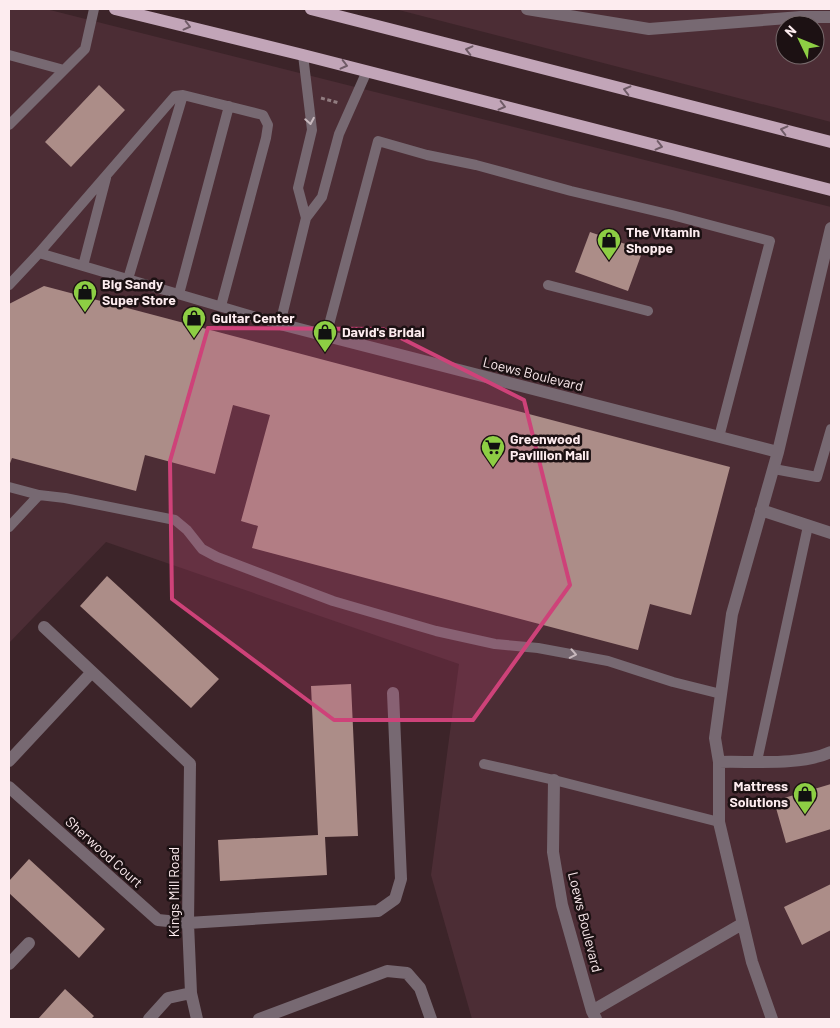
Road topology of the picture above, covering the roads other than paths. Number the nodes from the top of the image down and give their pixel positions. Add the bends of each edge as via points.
1 (94, 9) edge
2 (115, 9) edge
3 (311, 9) edge
4 (527, 9) edge
5 (140, 12) edge
6 (814, 13) edge
7 (831, 17) edge
8 (9, 55) edge
9 (302, 55) junction
10 (64, 70) junction
11 (367, 71) junction
12 (183, 95) junction
13 (229, 106) junction
14 (9, 125) edge
15 (831, 142) edge
16 (107, 174) junction
17 (831, 190) edge
18 (306, 218) junction
19 (831, 228) edge
20 (39, 253) junction
21 (83, 266) junction
22 (128, 279) junction
23 (9, 285) edge
24 (548, 285) dead end
25 (180, 294) junction
26 (221, 306) junction
27 (648, 311) dead end
28 (280, 324) junction
29 (326, 336) junction
30 (831, 429) edge
31 (718, 437) junction
32 (778, 452) junction
33 (774, 469) junction
34 (9, 487) edge
35 (39, 495) junction
36 (762, 510) junction
37 (808, 526) junction
38 (9, 527) edge
39 (831, 534) edge
40 (44, 627) dead end
41 (92, 672) junction
42 (393, 693) dead end
43 (721, 694) junction
44 (831, 752) edge
45 (9, 761) edge
46 (757, 761) junction
47 (718, 762) junction
48 (484, 764) dead end
49 (554, 780) junction
50 (9, 787) edge
51 (719, 822) junction
52 (188, 923) junction
53 (742, 924) junction
54 (29, 943) dead end
55 (9, 964) edge
56 (191, 993) junction
57 (594, 1015) edge
58 (149, 1019) edge
59 (197, 1019) edge
60 (259, 1019) edge
61 (431, 1019) edge
62 (772, 1019) edge

1 - 10 lane via 85,49
2 - 5 main road
15 -> 3 main road
4 - 6 street via 649,29
5 -> 9 main road
6 - 7 street
8 - 10 lane
9 -> 11 main road
9 -> 18 lane via 312,130 298,188
10 - 14 lane
11 -> 17 main road
11 - 18 lane via 339,134 322,197
12 - 13 lane
12 - 16 lane via 175,96
12 - 22 lane
13 - 25 lane
13 - 26 lane via 263,115 268,125
16 - 20 lane
16 - 21 lane
18 - 28 lane
19 - 32 street
20 - 21 lane
20 - 23 lane
21 - 22 lane
22 - 25 lane
24 - 27 lane
25 - 26 lane
26 - 28 lane
28 - 29 street, Loews Boulevard
29 - 31 street, Loews Boulevard
29 - 31 lane via 378,141 672,215 770,241
30 - 33 lane via 817,477
31 - 32 street, Loews Boulevard
32 - 33 street
33 - 36 street
34 - 35 lane
35 - 38 lane
35 -> 43 lane via 175,520 202,549 210,553 333,601 436,632 608,661
36 - 37 street
36 - 43 street via 732,614
37 - 39 street
37 - 46 lane
40 - 41 street
41 - 45 street
41 - 52 street, Kings Mill Road via 190,764
42 - 52 street, Sherwood Court via 401,879 395,899 378,911
43 - 47 street via 715,738
44 - 46 street via 818,757
46 - 47 street
47 - 51 street
48 - 49 lane
49 - 51 lane
49 - 57 street, Loews Boulevard via 553,852 562,905
50 - 52 street, Sherwood Court via 158,920
51 - 53 street
52 - 56 street, Kings Mill Road
53 - 57 street, Loews Boulevard
53 - 62 street
54 - 55 street
56 - 58 street via 168,998
56 - 59 street, Kings Mill Road
60 - 61 street via 387,970 407,973 420,988

